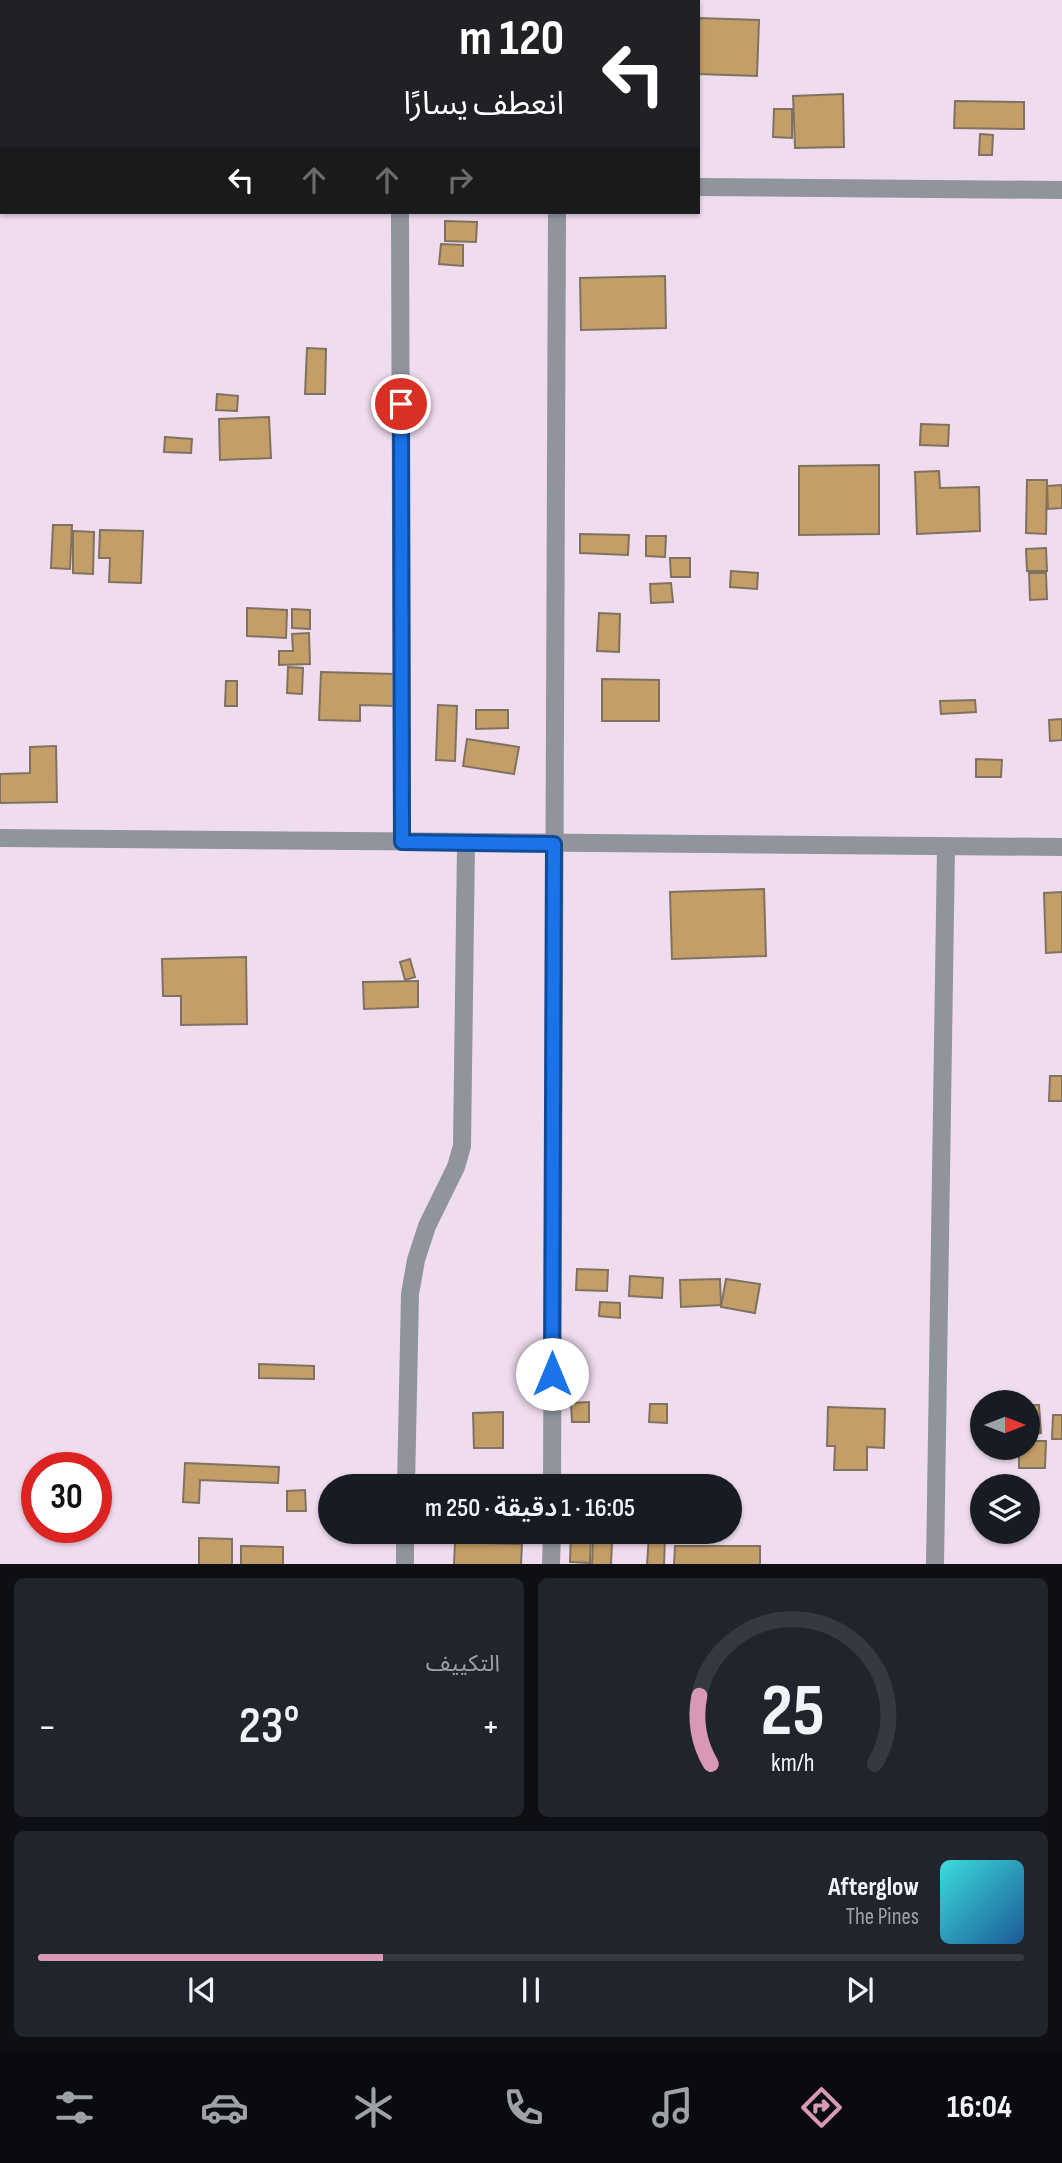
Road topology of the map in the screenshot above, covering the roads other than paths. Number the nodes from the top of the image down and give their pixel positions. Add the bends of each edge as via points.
1 (700, 187) edge
2 (1062, 190) edge
3 (400, 214) edge
4 (558, 214) edge
5 (0, 838) edge
6 (402, 842) junction
7 (466, 842) junction
8 (554, 844) junction
9 (946, 847) junction
10 (1062, 847) edge
11 (406, 1474) edge
12 (552, 1474) edge
13 (405, 1544) edge
14 (552, 1544) edge
15 (405, 1564) edge
16 (551, 1564) edge
17 (935, 1564) edge

1 - 2 street
3 - 6 street
4 - 8 street
5 - 6 street
6 - 7 street
7 - 8 street
7 - 11 street via 462,1146 427,1226 410,1294
8 - 9 street
8 - 12 street
9 - 10 street
9 - 17 street
13 - 15 street
14 - 16 street

